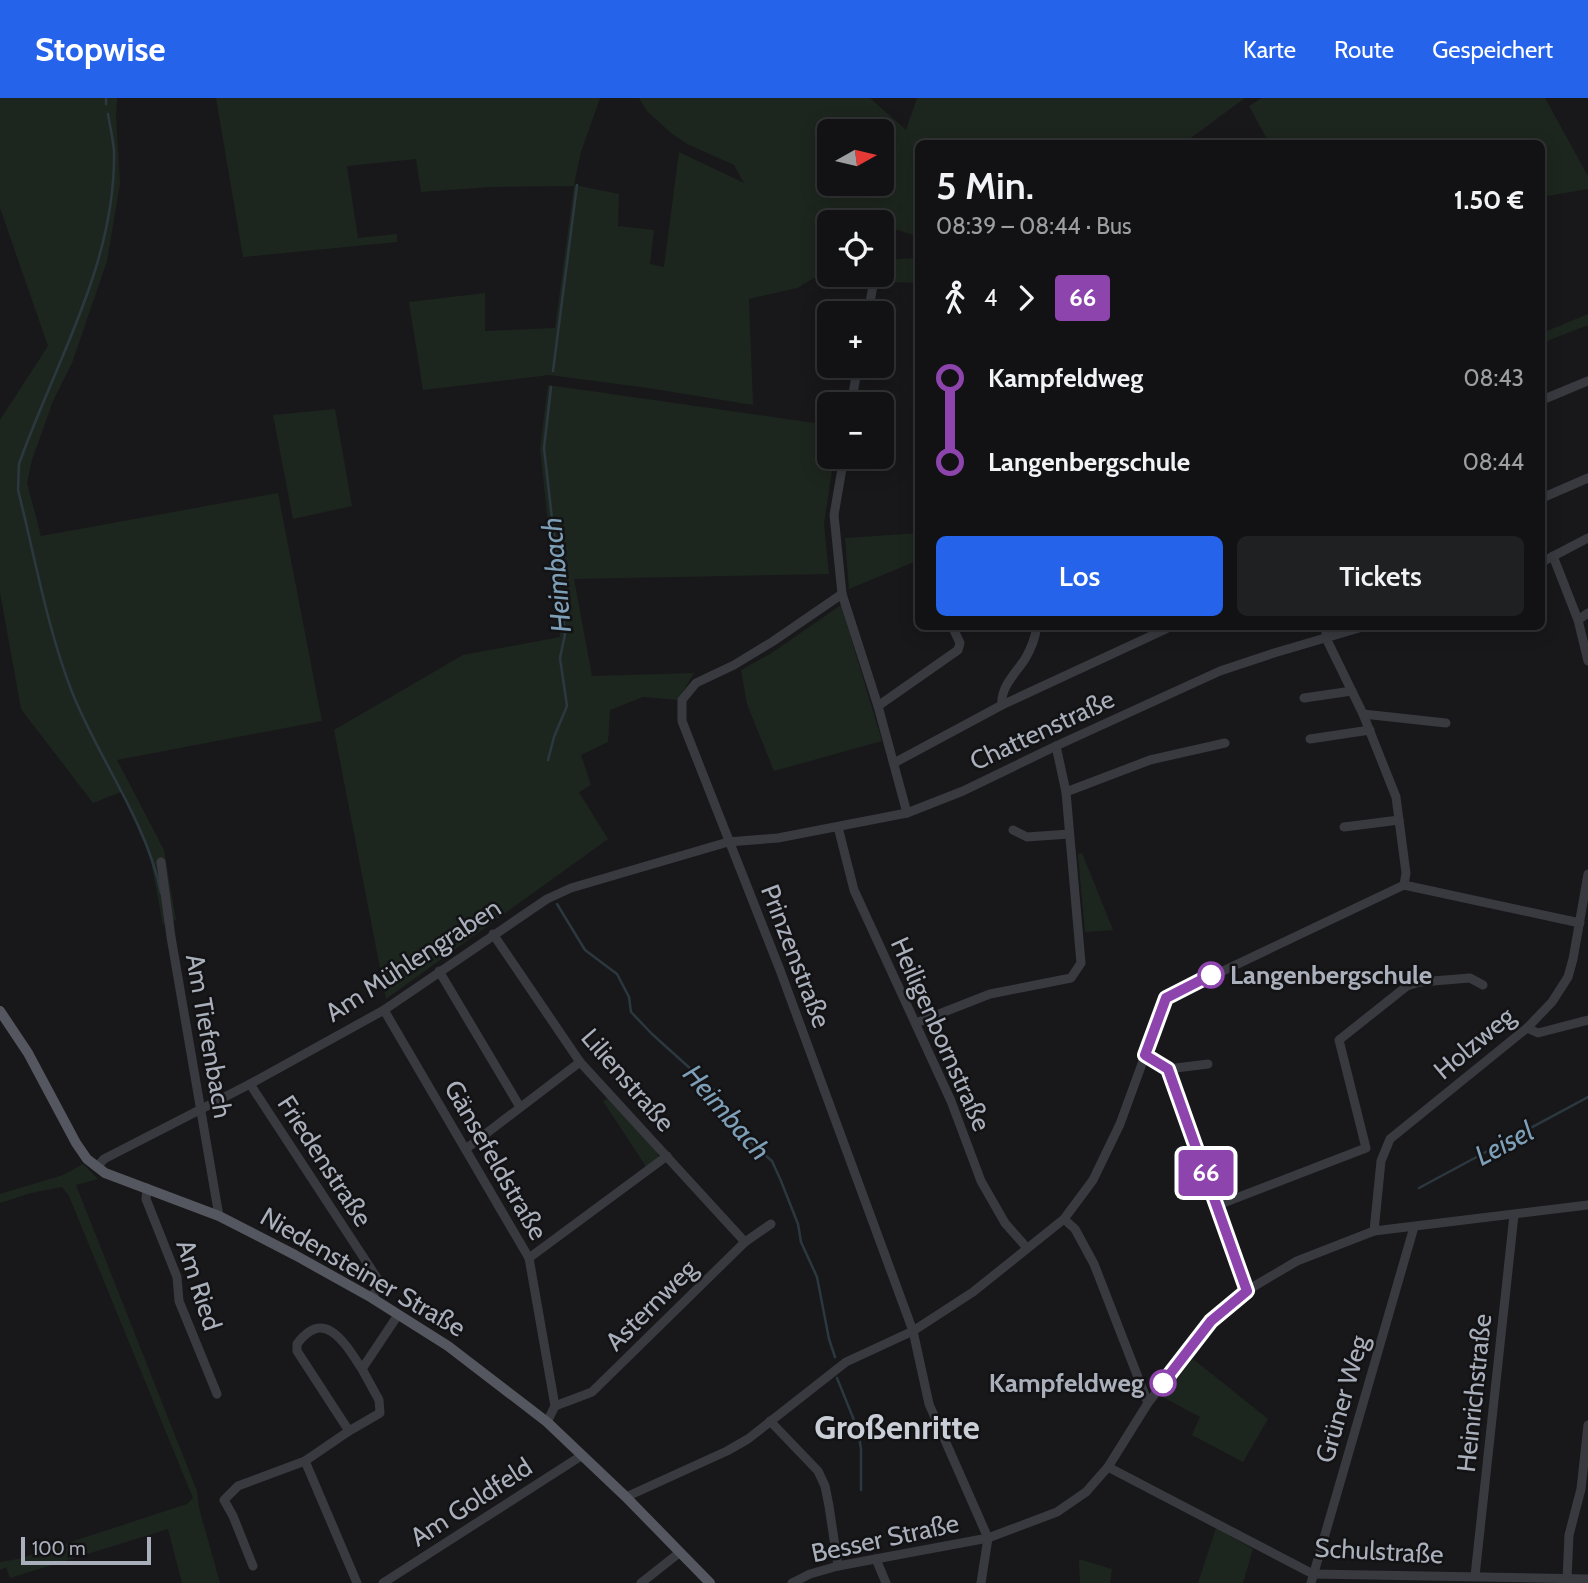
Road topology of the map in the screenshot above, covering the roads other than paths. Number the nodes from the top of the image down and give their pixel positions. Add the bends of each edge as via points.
1 (1588, 381) edge
2 (1545, 399) edge
3 (842, 469) edge
4 (1588, 478) edge
5 (1545, 497) edge
6 (1588, 538) edge
7 (1553, 556) junction
8 (1545, 560) edge
9 (842, 594) junction
10 (1588, 613) edge
11 (1578, 621) junction
12 (955, 630) edge
13 (1036, 630) edge
14 (1164, 630) edge
15 (1325, 630) edge
16 (1353, 630) edge
17 (1326, 638) junction
18 (1588, 661) edge
19 (1352, 691) junction
20 (1304, 698) dead end
21 (1002, 705) junction
22 (878, 706) junction
23 (1363, 714) junction
24 (1446, 723) dead end
25 (1370, 730) junction
26 (1310, 739) dead end
27 (1225, 743) dead end
28 (1056, 746) junction
29 (894, 763) junction
30 (1066, 792) junction
31 (907, 813) junction
32 (1399, 820) junction
33 (838, 827) junction
34 (1344, 827) dead end
35 (1013, 830) dead end
36 (1069, 834) junction
37 (728, 842) junction
38 (161, 862) dead end
39 (1588, 874) edge
40 (1404, 885) junction
41 (1580, 923) junction
42 (493, 934) junction
43 (439, 971) junction
44 (1483, 985) dead end
45 (384, 1010) junction
46 (0, 1011) edge
47 (1588, 1020) edge
48 (916, 1023) junction
49 (1527, 1028) junction
50 (1145, 1055) junction
51 (580, 1062) junction
52 (1208, 1064) dead end
53 (1168, 1069) junction
54 (250, 1084) junction
55 (520, 1107) junction
56 (200, 1109) junction
57 (467, 1148) junction
58 (1366, 1148) junction
59 (667, 1156) junction
60 (1381, 1161) junction
61 (97, 1167) junction
62 (147, 1188) junction
63 (1217, 1205) junction
64 (1588, 1205) edge
65 (1514, 1215) junction
66 (219, 1216) junction
67 (1064, 1219) junction
68 (771, 1224) dead end
69 (1414, 1227) junction
70 (1374, 1231) junction
71 (746, 1242) junction
72 (1027, 1248) junction
73 (529, 1258) junction
74 (1247, 1291) junction
75 (372, 1298) junction
76 (398, 1315) junction
77 (913, 1331) junction
78 (362, 1369) junction
79 (217, 1394) dead end
80 (1148, 1402) junction
81 (555, 1406) junction
82 (770, 1421) junction
83 (547, 1422) junction
84 (1588, 1425) edge
85 (349, 1431) junction
86 (581, 1456) junction
87 (305, 1461) junction
88 (1108, 1467) junction
89 (626, 1497) junction
90 (988, 1538) junction
91 (679, 1553) junction
92 (876, 1559) junction
93 (253, 1566) dead end
94 (838, 1566) junction
95 (1475, 1576) junction
96 (813, 1579) edge
97 (1312, 1579) edge
98 (1364, 1579) edge
99 (1588, 1579) edge
100 (1567, 1580) junction
101 (357, 1583) edge
102 (383, 1583) edge
103 (641, 1583) edge
104 (710, 1583) edge
105 (792, 1583) edge
106 (886, 1583) edge
107 (981, 1583) edge

1 - 2 street
3 - 9 street via 834,515
4 - 5 street
6 - 7 street
7 - 8 street
7 - 11 street
9 - 22 street
9 - 37 street, Prinzenstraße via 772,642 696,683 682,700 682,721
10 - 11 street
11 - 18 street
12 - 22 street via 958,650
13 - 21 street via 1026,658 1001,695
14 - 21 street
15 - 17 street
16 - 17 street, Chattenstraße
17 - 19 street
17 - 28 street, Chattenstraße via 1220,671
19 - 20 street
19 - 23 street
21 - 29 street
22 - 29 street
23 - 24 street
23 - 25 street
25 - 26 street
25 - 32 street via 1396,797
27 - 30 street via 1150,760
28 - 30 street
28 - 31 street, Chattenstraße
29 - 31 street
30 - 36 street
31 - 33 street, Chattenstraße
32 - 34 street
32 - 40 street
33 - 37 street, Chattenstraße
33 - 48 street, Heiligenbornstraße via 854,890
35 - 36 street via 1027,837
36 - 48 street via 1081,963 1071,978 990,994
37 - 42 street, Am Mühlengraben via 571,888
37 - 77 street, Prinzenstraße
38 - 56 street, Am Tiefenbach
39 - 41 street, Holzweg
40 - 41 street
40 - 50 street via 1166,998
41 - 49 street, Holzweg via 1567,977 1552,1002
42 - 43 street, Am Mühlengraben
42 - 51 street, Lilienstraße
43 - 45 street, Am Mühlengraben
43 - 55 street
44 - 58 street via 1470,978 1407,986 1339,1040
45 - 54 street, Am Mühlengraben
45 - 57 street, Gänsefeldstraße
46 - 61 main road, Niedensteiner Straße via 76,1143
47 - 49 street via 1538,1033
48 - 72 street, Heiligenbornstraße via 981,1181 1005,1223
49 - 60 street, Holzweg via 1390,1139
50 - 53 street
50 - 67 street via 1093,1180
51 - 55 street
51 - 59 street, Lilienstraße
52 - 53 street
53 - 63 street
54 - 56 street, Am Mühlengraben
54 - 75 street, Friedenstraße via 377,1278
55 - 57 street
56 - 61 street, Am Mühlengraben via 104,1159
56 - 66 street, Am Tiefenbach
57 - 73 street, Gänsefeldstraße
58 - 60 street
58 - 63 street
59 - 71 street, Lilienstraße
59 - 73 street
60 - 70 street, Holzweg
61 - 62 main road, Niedensteiner Straße
62 - 66 main road, Niedensteiner Straße
62 - 79 street, Am Ried via 146,1199 177,1277 178,1301
63 - 74 street
64 - 65 street, Besser Straße
65 - 69 street, Besser Straße
65 - 95 street, Heinrichstraße
66 - 75 main road, Niedensteiner Straße
67 - 72 street
67 - 80 street via 1076,1228 1094,1264
68 - 71 street, Asternweg
69 - 70 street, Besser Straße
69 - 97 street, Grüner Weg
70 - 74 street, Besser Straße via 1297,1261
71 - 81 street, Asternweg via 592,1392
72 - 77 street via 974,1292
73 - 81 street, Gänsefeldstraße
74 - 80 street, Besser Straße via 1211,1321
75 - 76 main road, Niedensteiner Straße
76 - 78 street
76 - 83 main road, Niedensteiner Straße via 448,1346
77 - 82 street via 846,1362
77 - 90 street, Prinzenstraße via 929,1404
78 - 85 street via 379,1400 380,1413
78 - 85 street via 327,1328 310,1330 297,1344 297,1351
80 - 88 street, Besser Straße
81 - 83 street
82 - 89 street via 727,1451
82 - 94 street via 818,1471 825,1486
83 - 86 main road, Niedensteiner Straße
84 - 100 street via 1581,1489 1569,1535
85 - 87 street
86 - 89 main road, Niedensteiner Straße
86 - 102 street, Am Goldfeld
87 - 93 street via 238,1486 225,1500
87 - 101 street
88 - 90 street, Besser Straße via 1086,1492 1057,1512
88 - 97 street, Schulstraße
89 - 91 main road, Niedensteiner Straße
90 - 92 street, Besser Straße
90 - 107 street
91 - 103 street
91 - 104 main road, Niedensteiner Straße
92 - 94 street, Besser Straße
92 - 106 street
94 - 96 street, Besser Straße
95 - 98 street, Schulstraße
95 - 100 street, Schulstraße
96 - 105 street, Besser Straße
97 - 98 street, Schulstraße
99 - 100 street, Schulstraße

